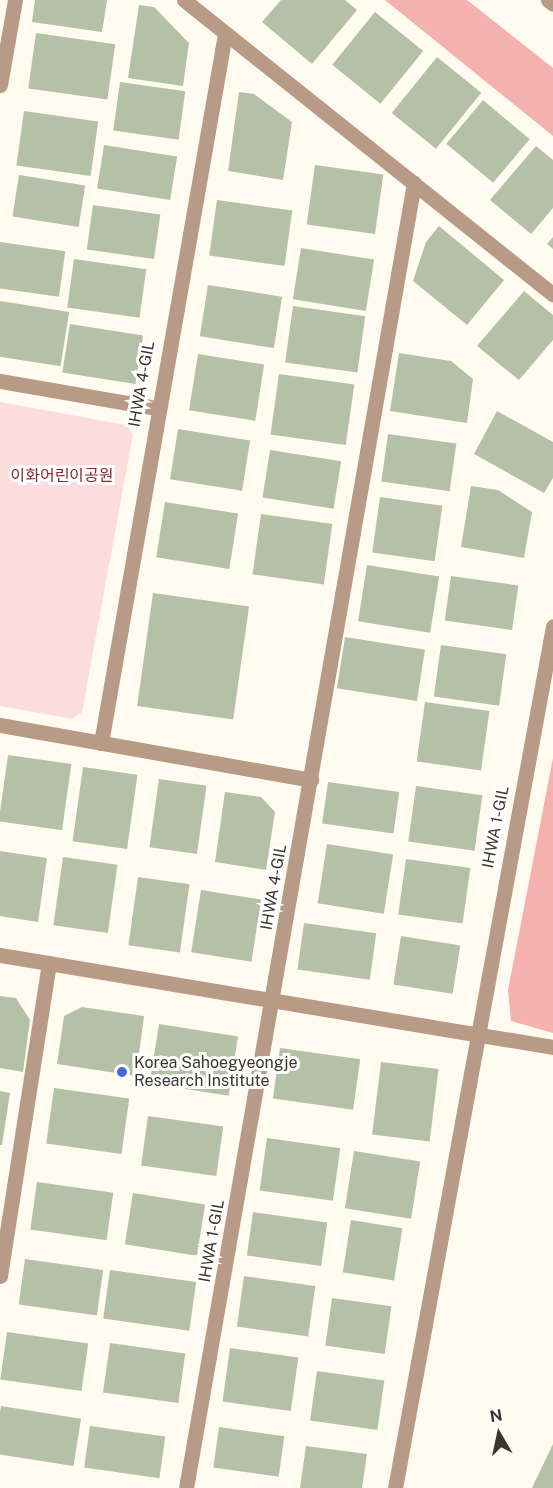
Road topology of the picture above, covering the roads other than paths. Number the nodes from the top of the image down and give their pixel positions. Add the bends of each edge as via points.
1 (15, 0) edge
2 (184, 0) edge
3 (548, 0) edge
4 (553, 4) edge
5 (225, 34) junction
6 (0, 85) edge
7 (414, 183) junction
8 (553, 296) edge
9 (0, 381) edge
10 (156, 408) junction
11 (553, 626) edge
12 (0, 725) edge
13 (101, 743) junction
14 (311, 780) junction
15 (0, 955) edge
16 (49, 963) junction
17 (273, 1001) junction
18 (474, 1034) junction
19 (553, 1047) edge
20 (0, 1276) edge
21 (186, 1488) edge
22 (395, 1488) edge

1 - 6 street
2 - 5 street
3 - 4 street
5 - 7 street
5 - 10 street, IHWA 4-GIL
7 - 8 street
7 - 14 street, IHWA 4-GIL
9 - 10 street
10 - 13 street, IHWA 4-GIL
11 - 18 street, IHWA 1-GIL
12 - 13 street
13 - 14 street
14 - 17 street, IHWA 4-GIL
15 - 16 street
16 - 17 street
16 - 20 street
17 - 18 street
17 - 21 street, IHWA 1-GIL
18 - 19 street
18 - 22 street, IHWA 1-GIL

